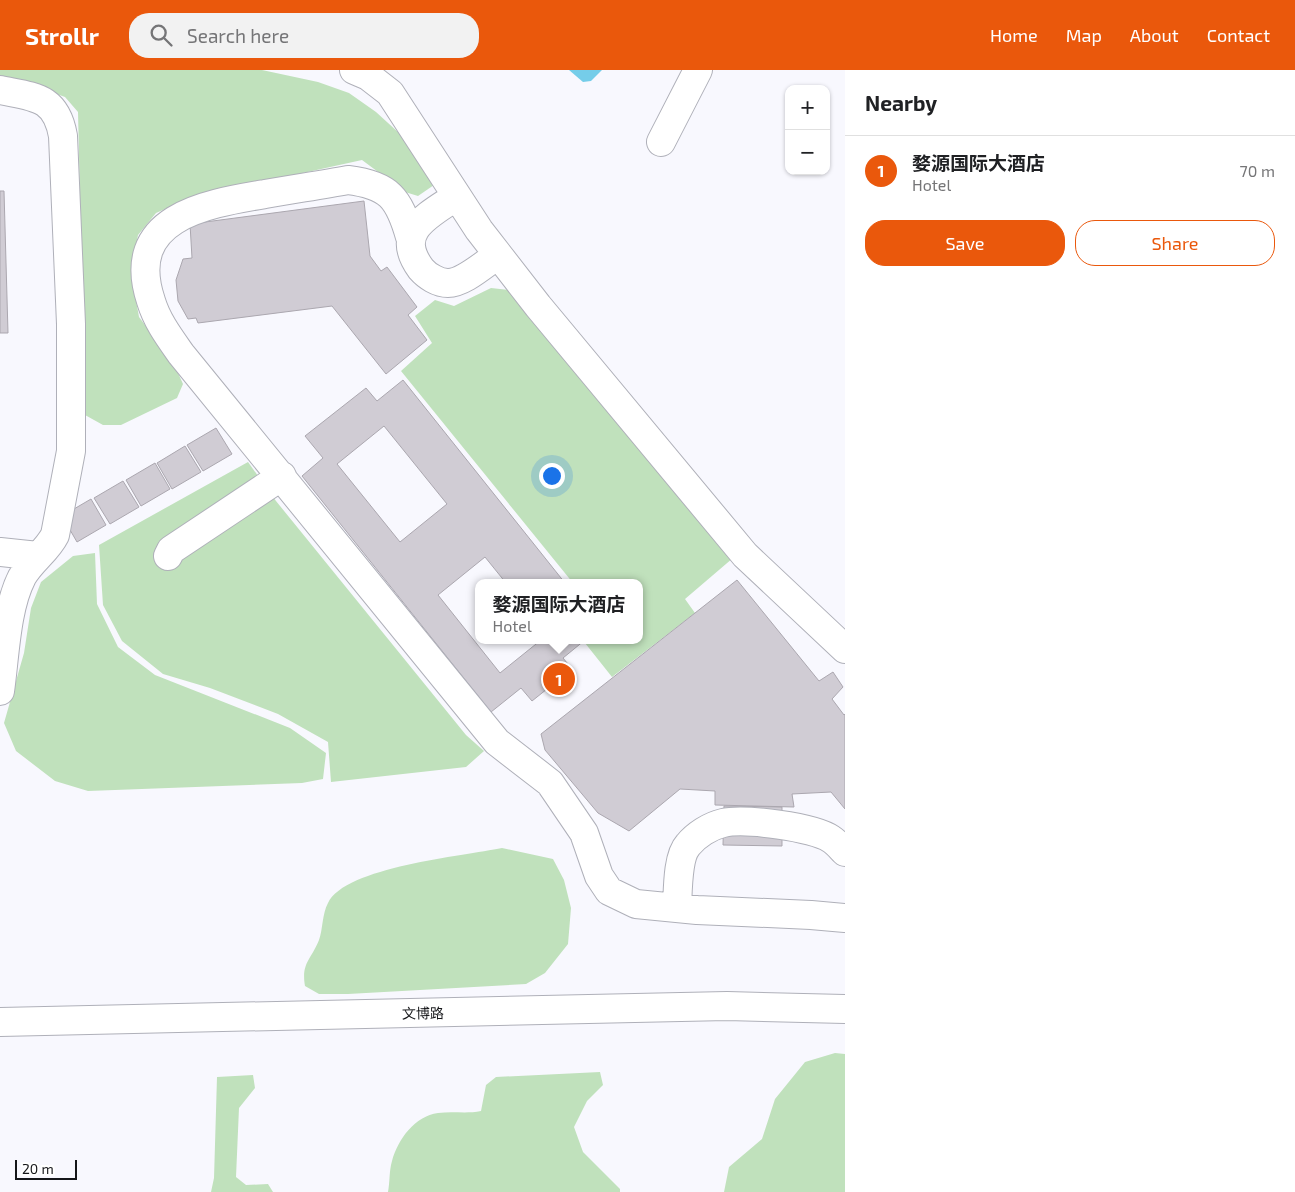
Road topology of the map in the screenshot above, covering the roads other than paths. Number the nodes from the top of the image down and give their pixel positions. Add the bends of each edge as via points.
1 (354, 70) edge
2 (698, 70) edge
3 (0, 90) edge
4 (661, 142) dead end
5 (457, 196) junction
6 (410, 237) junction
7 (498, 254) junction
8 (282, 476) junction
9 (0, 552) edge
10 (38, 556) junction
11 (168, 556) dead end
12 (845, 649) edge
13 (0, 691) edge
14 (845, 852) edge
15 (677, 908) junction
16 (844, 913) edge
17 (845, 1009) edge
18 (0, 1022) edge

1 - 5 street via 390,93
2 - 4 street
3 - 10 street via 33,97 51,106 60,119 63,136 71,324 71,452 55,535 50,546
5 - 6 street via 418,226
5 - 7 street
6 - 7 street via 411,252 425,274 448,283 461,279
6 - 8 street via 392,195 366,182 348,180 197,208 165,226 151,245 147,282 158,318 180,354
7 - 12 street via 744,555
8 - 11 street via 171,550
8 - 15 street via 497,742 550,782 584,833 599,876 609,891 636,904
9 - 10 street
10 - 13 street via 22,578 12,604
14 - 15 street via 831,839 812,830 772,824 723,823 699,834 686,846 678,881
15 - 16 street
17 - 18 street, 文博路 via 727,1006

